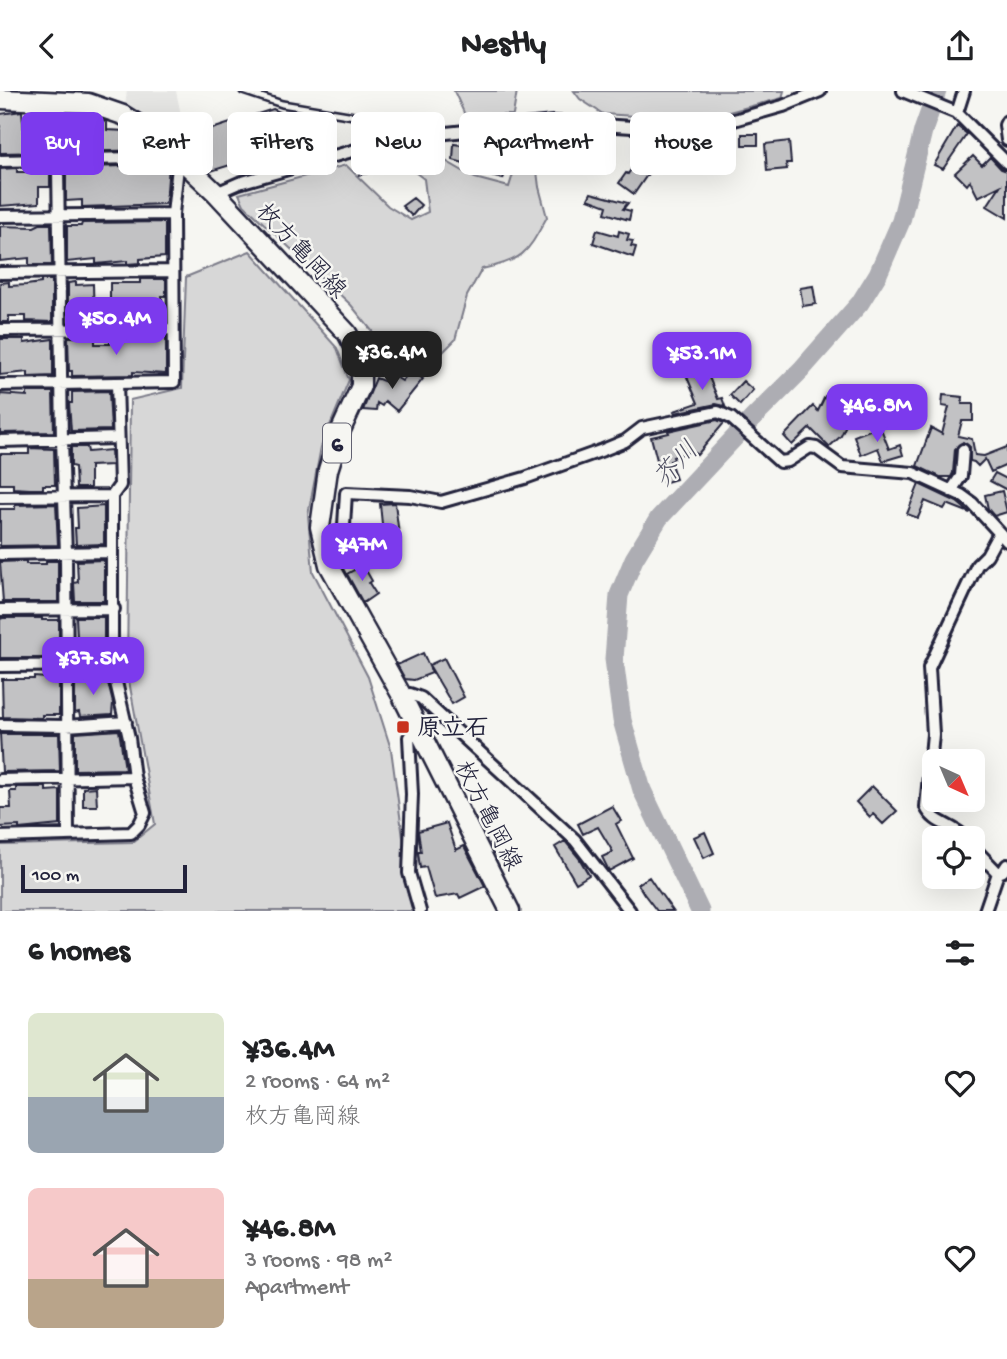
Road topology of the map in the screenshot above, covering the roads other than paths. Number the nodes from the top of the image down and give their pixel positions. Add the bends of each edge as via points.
1 (243, 91) edge
2 (820, 91) edge
3 (964, 91) edge
4 (909, 94) edge
5 (89, 97) edge
6 (0, 99) edge
7 (57, 100) junction
8 (57, 112) edge
9 (118, 112) edge
10 (954, 112) junction
11 (351, 116) edge
12 (1007, 121) edge
13 (445, 133) edge
14 (1007, 140) edge
15 (351, 151) edge
16 (0, 161) edge
17 (21, 161) edge
18 (1007, 163) edge
19 (59, 175) edge
20 (177, 175) edge
21 (198, 175) edge
22 (216, 193) junction
23 (173, 213) junction
24 (60, 215) junction
25 (0, 216) edge
26 (173, 271) junction
27 (60, 272) junction
28 (0, 273) edge
29 (61, 328) junction
30 (173, 329) junction
31 (0, 330) edge
32 (117, 383) junction
33 (62, 384) junction
34 (0, 385) edge
35 (118, 438) junction
36 (62, 439) junction
37 (0, 441) edge
38 (963, 450) dead end
39 (951, 491) junction
40 (65, 496) junction
41 (112, 496) junction
42 (0, 497) edge
43 (1003, 537) edge
44 (112, 552) junction
45 (66, 553) junction
46 (0, 554) edge
47 (329, 565) junction
48 (65, 608) junction
49 (114, 609) junction
50 (0, 610) edge
51 (112, 665) junction
52 (0, 666) edge
53 (67, 666) junction
54 (402, 696) junction
55 (125, 722) junction
56 (0, 725) edge
57 (66, 726) junction
58 (417, 727) junction
59 (134, 777) junction
60 (68, 779) junction
61 (0, 780) edge
62 (949, 826) edge
63 (68, 834) junction
64 (0, 837) edge
65 (985, 859) edge
66 (1007, 865) edge
67 (998, 873) junction
68 (420, 911) edge
69 (510, 911) edge
70 (630, 911) edge
71 (985, 911) edge

1 - 11 lane via 282,104
2 - 13 street via 706,128 553,122
3 - 10 street
4 - 10 street
5 - 7 main road, 枚方亀岡線 / 6
5 - 9 main road, 枚方亀岡線 / 6
6 - 7 main road, 枚方亀岡線 / 6
7 - 8 street
10 - 18 street
12 - 14 street
15 - 22 street
16 - 17 street
19 - 24 street
20 - 23 street
21 - 22 main road, 枚方亀岡線 / 6
22 - 47 main road, 枚方亀岡線 / 6 via 347,333 361,359 361,386 328,470 320,527
23 - 24 street
23 - 26 street
24 - 25 street
24 - 27 street
26 - 27 street
26 - 30 street
27 - 28 street
27 - 29 street
29 - 30 street
29 - 31 street
29 - 33 street
30 - 32 street via 174,382
32 - 33 street
32 - 35 street
33 - 34 street
33 - 36 street
35 - 36 street
35 - 41 street via 120,485
36 - 37 street
36 - 40 street
38 - 39 street via 961,476
39 - 43 street via 972,503
39 - 47 street via 905,471 842,467 816,448 780,462 718,412 642,428 603,450 441,502 345,493 342,558
40 - 41 street
40 - 42 street
40 - 45 street
41 - 44 street
43 - 62 street via 977,565 929,668 933,734 926,807 932,817
44 - 45 street
44 - 49 street
45 - 46 street
45 - 48 street
47 - 54 main road, 枚方亀岡線 / 6
48 - 49 street
48 - 50 street
48 - 53 street
49 - 51 street
51 - 53 street
51 - 55 street
52 - 53 street
53 - 57 street
54 - 58 main road, 枚方亀岡線 / 6
54 - 70 street via 421,698 575,840
55 - 57 street
55 - 59 street
56 - 57 street
57 - 60 street
58 - 68 street via 410,737 409,873
58 - 69 main road, 枚方亀岡線 / 6
59 - 60 street
59 - 63 street via 145,813 131,833
60 - 61 street
60 - 63 street
63 - 64 street
65 - 67 street
66 - 67 street
67 - 71 street

